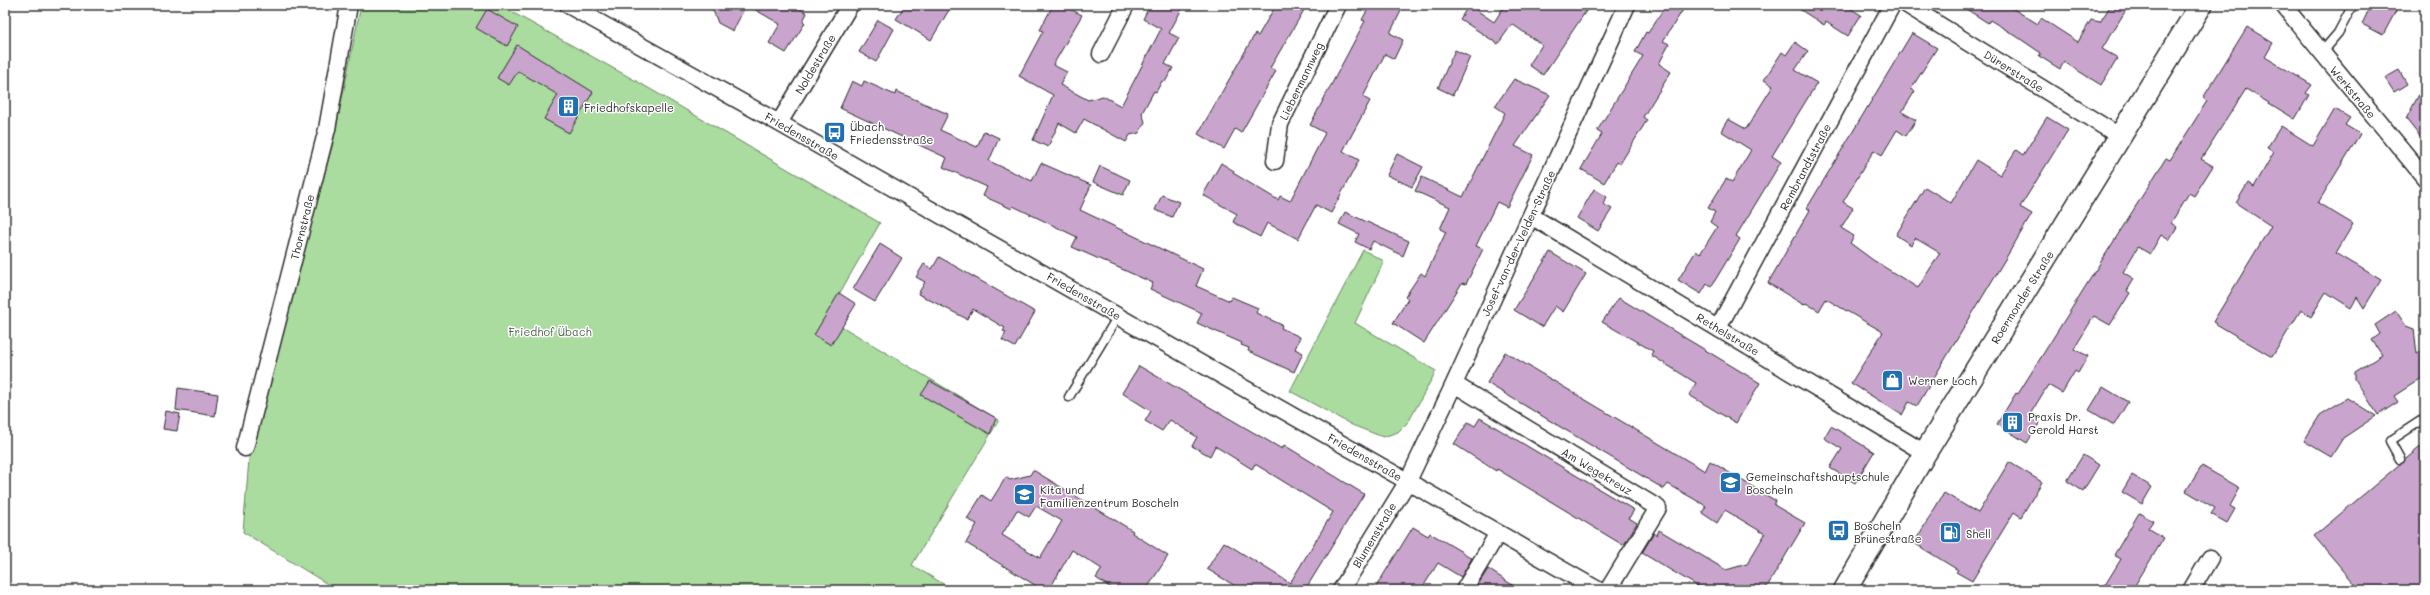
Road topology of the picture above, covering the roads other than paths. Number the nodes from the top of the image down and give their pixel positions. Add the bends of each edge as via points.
1 (349, 5) edge
2 (568, 5) edge
3 (850, 5) edge
4 (1126, 5) edge
5 (1338, 5) edge
6 (1627, 5) edge
7 (1892, 5) edge
8 (1907, 5) edge
9 (2201, 5) edge
10 (2283, 5) edge
11 (2353, 5) edge
12 (2321, 53) junction
13 (1101, 54) dead end
14 (779, 123) junction
15 (2121, 137) junction
16 (1275, 161) dead end
17 (2425, 178) edge
18 (1531, 216) junction
19 (1118, 316) junction
20 (1718, 328) junction
21 (1454, 384) junction
22 (1069, 397) dead end
23 (2425, 418) edge
24 (245, 448) dead end
25 (1924, 453) junction
26 (2400, 459) dead end
27 (1408, 481) junction
28 (1498, 533) junction
29 (2210, 558) dead end
30 (1578, 585) edge
31 (1849, 587) edge
32 (1341, 590) edge
33 (1464, 590) edge
34 (1598, 590) edge
35 (1608, 590) edge
36 (2191, 590) edge

1 - 24 street, Thornstraße via 327,129
2 - 14 street, Friedensstraße
3 - 14 street, Noldestraße
4 - 13 street
5 - 16 street, Liebermannweg via 1280,124
6 - 18 street, Josef-van-der-Velden-Straße
7 - 20 street, Rembrandtstraße
8 - 15 street, Dürerstraße
9 - 15 main road, Roermonder Straße
10 - 12 street, Werkstraße
11 - 12 lane via 2338,33
12 - 17 street, Werkstraße
14 - 19 street, Friedensstraße
15 - 25 main road, Roermonder Straße
18 - 20 street, Rethelstraße
18 - 21 street, Josef-van-der-Velden-Straße
19 - 22 lane
19 - 27 street, Friedensstraße
20 - 25 street, Rethelstraße
21 - 27 street, Josef-van-der-Velden-Straße
21 - 35 street, Am Wegekreuz via 1658,508
23 - 26 lane via 2390,441
25 - 31 main road, Roermonder Straße
27 - 28 street, Friedensstraße
27 - 32 street, Blumenstraße
28 - 30 street, Friedensstraße
28 - 33 street
29 - 36 street
30 - 34 street, Friedensstraße

